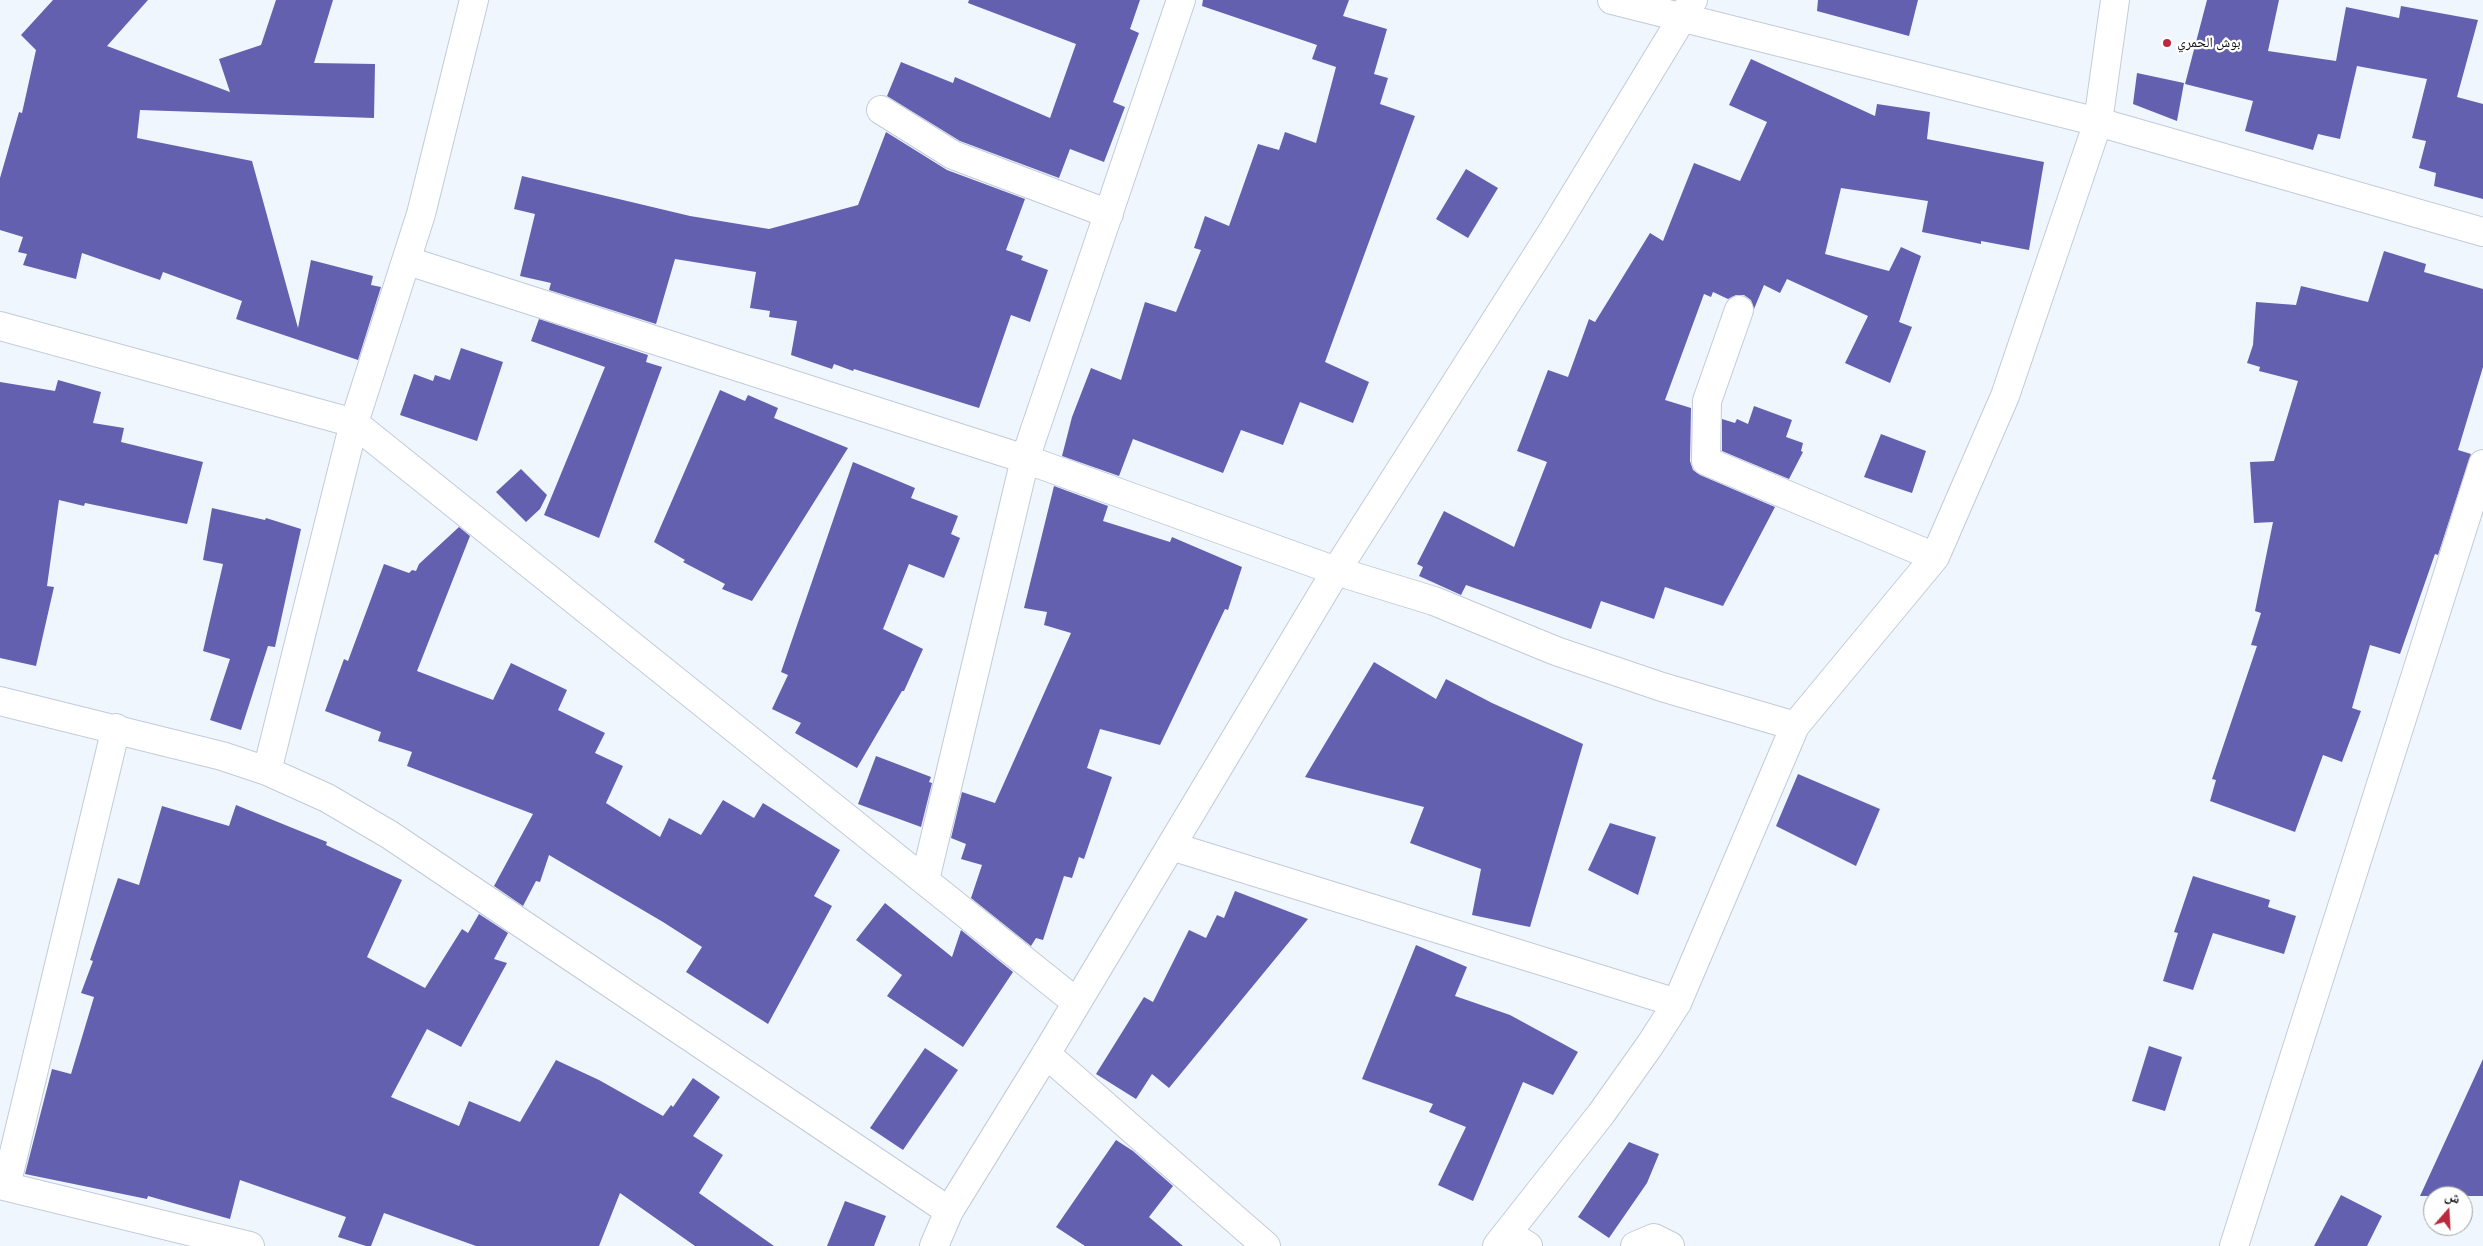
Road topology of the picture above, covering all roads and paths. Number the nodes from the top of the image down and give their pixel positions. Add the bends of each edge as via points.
1 (474, 0) edge
2 (1181, 0) edge
3 (1612, 0) edge
4 (2114, 0) edge
5 (1688, 9) edge
6 (881, 110) dead end
7 (2098, 122) junction
8 (1109, 214) junction
9 (2483, 232) edge
10 (408, 261) junction
11 (1739, 310) dead end
12 (0, 326) edge
13 (354, 423) junction
14 (1025, 459) junction
15 (2483, 464) edge
16 (1935, 557) junction
17 (1336, 571) junction
18 (0, 700) edge
19 (1795, 726) junction
20 (116, 728) junction
21 (267, 771) junction
22 (1171, 846) junction
23 (925, 880) junction
24 (1076, 1002) junction
25 (1677, 1003) junction
26 (1046, 1054) junction
27 (3, 1186) edge
28 (949, 1211) junction
29 (1511, 1242) edge
30 (250, 1246) edge
31 (934, 1246) edge
32 (1266, 1246) edge
33 (1635, 1246) edge
34 (1670, 1246) edge
35 (2234, 1246) edge

1 - 10 street
2 - 8 street
3 - 5 street
4 - 7 street
5 - 7 street
5 - 17 street via 1552,232
6 - 8 street via 953,155
7 - 9 street
7 - 16 street via 2005,396
8 - 14 street
10 - 13 street
10 - 14 street
11 - 16 street via 1707,401 1706,461
12 - 13 street
13 - 21 street
13 - 23 street
14 - 17 street
14 - 23 street
15 - 35 street
16 - 19 street
17 - 19 street via 1434,601 1556,651 1662,687
17 - 22 street
18 - 20 street
19 - 25 street
20 - 21 street
20 - 27 street
21 - 28 street via 328,798 390,835
22 - 24 street
22 - 25 street
23 - 24 street
24 - 26 street
25 - 29 street
26 - 28 street
26 - 32 street
27 - 30 street
28 - 31 street
33 - 34 street via 1654,1238

